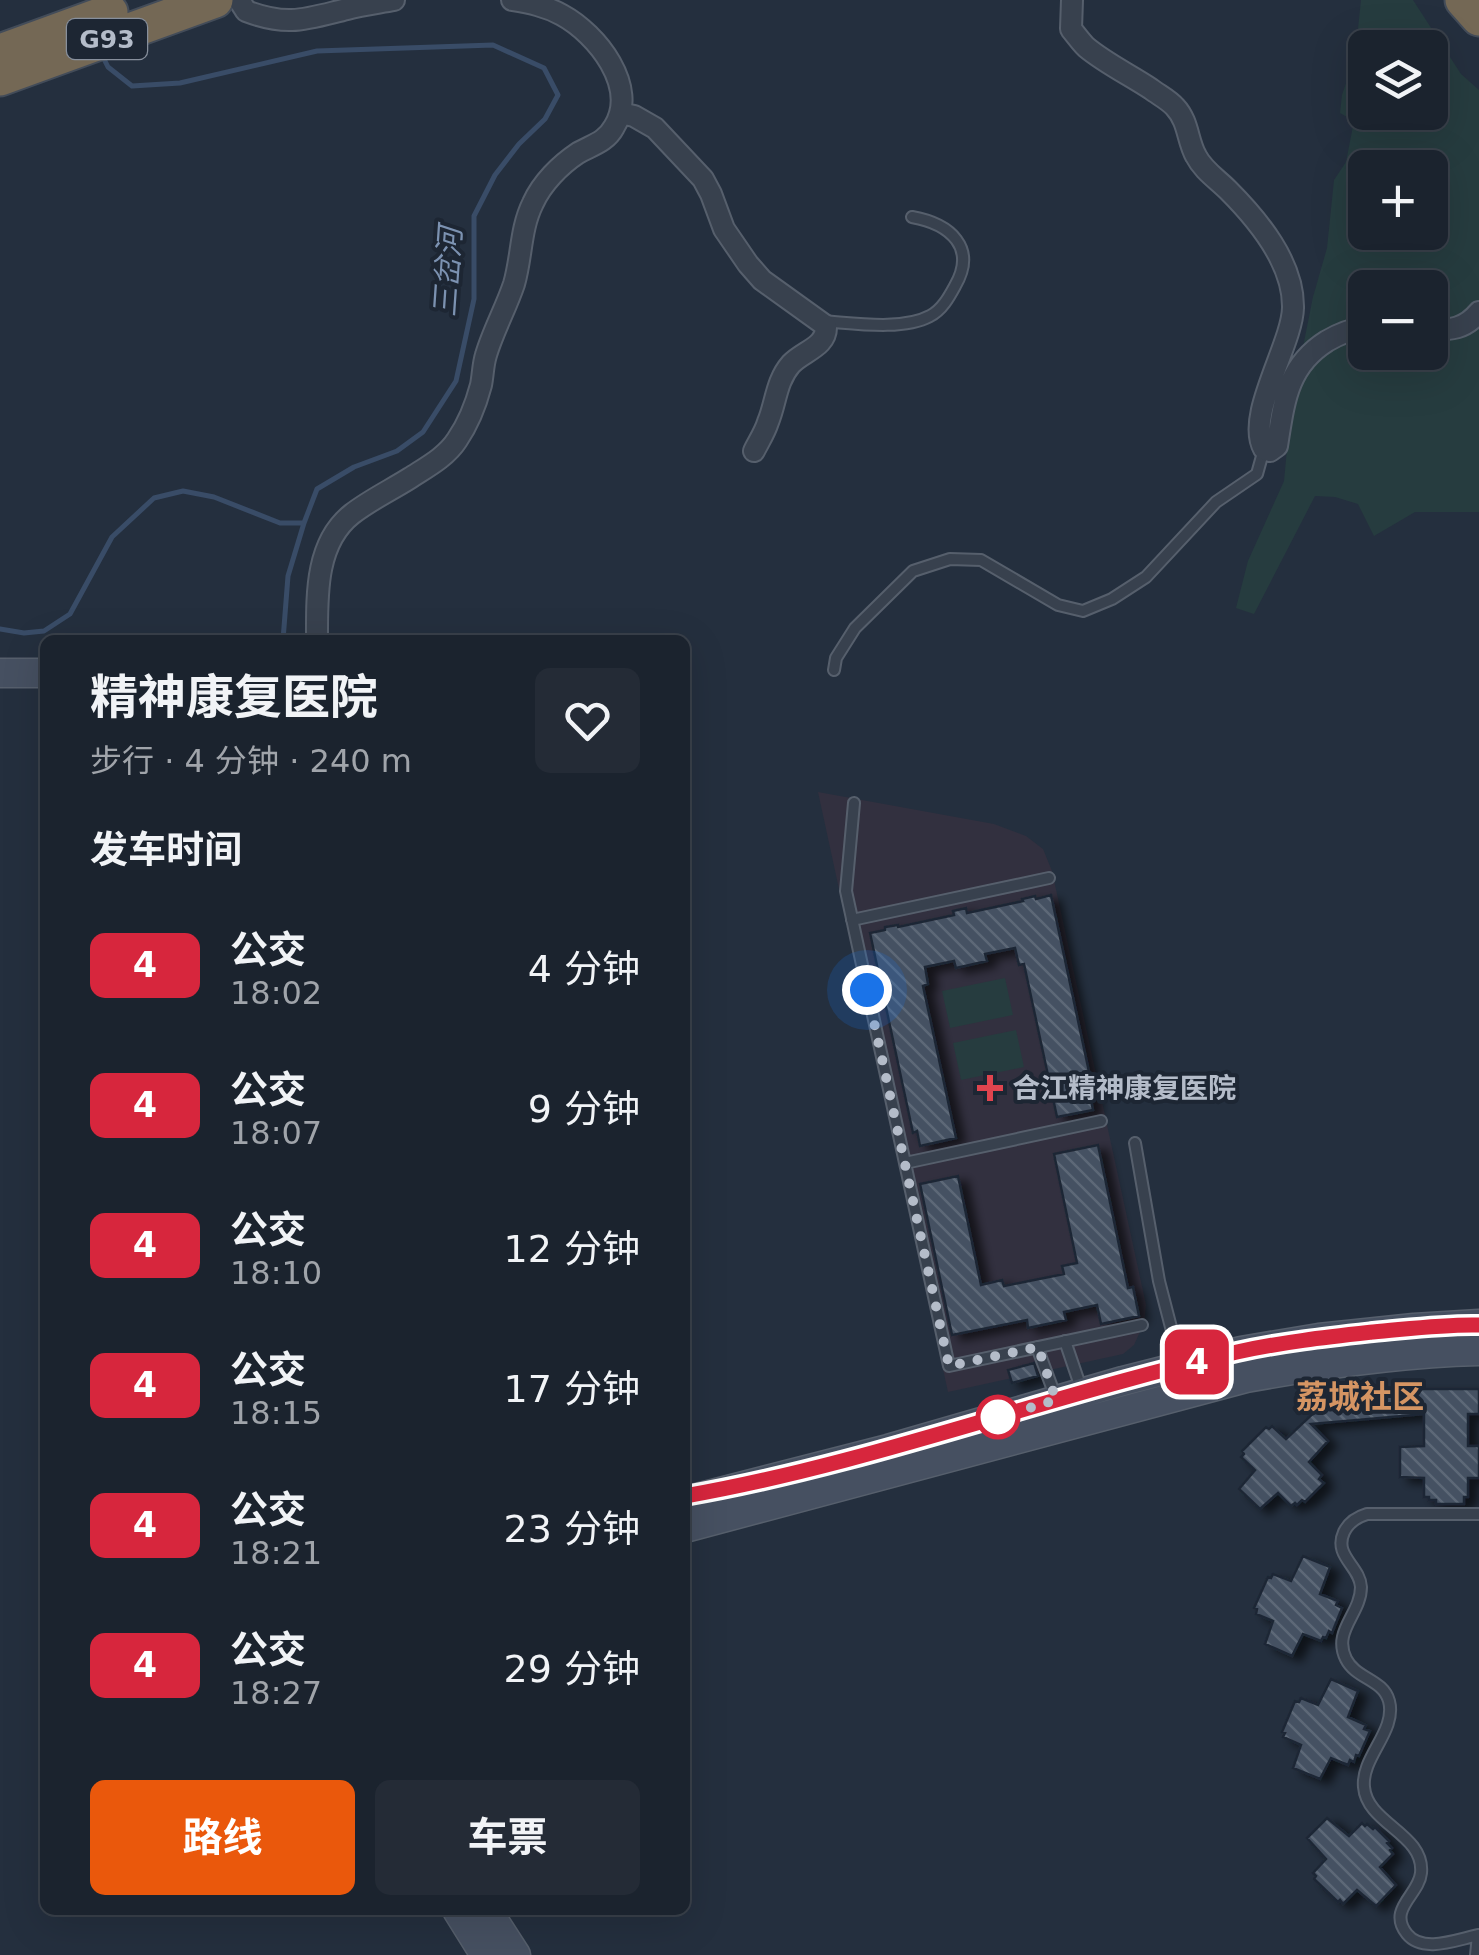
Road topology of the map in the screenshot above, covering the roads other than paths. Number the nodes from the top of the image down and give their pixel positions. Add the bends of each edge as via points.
1 (120, 0) edge
2 (144, 0) edge
3 (215, 0) edge
4 (240, 0) edge
5 (394, 0) edge
6 (512, 0) edge
7 (1072, 0) edge
8 (1463, 0) edge
9 (1479, 18) edge
10 (35, 39) junction
11 (0, 52) edge
12 (0, 78) edge
13 (620, 113) junction
14 (912, 217) dead end
15 (1479, 312) edge
16 (820, 321) junction
17 (1448, 329) edge
18 (1348, 331) edge
19 (1264, 449) junction
20 (754, 451) dead end
21 (317, 635) edge
22 (834, 670) dead end
23 (0, 672) edge
24 (40, 673) edge
25 (854, 803) dead end
26 (1049, 878) dead end
27 (852, 920) junction
28 (1100, 1121) dead end
29 (1135, 1143) dead end
30 (905, 1163) junction
31 (1479, 1324) edge
32 (1142, 1325) dead end
33 (1065, 1341) junction
34 (1038, 1347) junction
35 (1479, 1352) edge
36 (1184, 1379) junction
37 (1070, 1396) junction
38 (690, 1497) edge
39 (1479, 1514) edge
40 (690, 1527) edge
41 (460, 1915) edge
42 (490, 1915) edge
43 (1478, 1935) edge
44 (485, 1955) edge
45 (516, 1955) edge
46 (1476, 1955) edge

1 - 10 highway
2 - 10 highway, G93
3 - 12 highway, G93
4 - 5 street via 262,18 288,21
6 - 13 street via 580,26 616,74
7 - 19 street via 1071,29 1086,47 1174,105 1187,123 1195,156 1258,224 1280,259 1293,310 1264,405
8 - 9 highway
10 - 11 highway, G93
13 - 16 street via 654,128 703,179 748,264
13 - 21 street via 605,140 552,174 533,202 514,283 457,441 334,532 321,565
14 - 16 lane via 943,228 964,254 964,270 946,302 931,316 904,324
15 - 17 street
16 - 20 street via 827,334 790,364
18 - 19 street via 1298,367 1277,446
19 - 22 lane via 1257,474 1216,502 1146,578 1112,599 1083,611 1058,606 982,560 950,560 913,570 855,628
23 - 24 main road
25 - 27 lane via 846,891
26 - 27 lane
27 - 30 lane
28 - 30 lane
29 - 36 lane
30 - 34 lane via 949,1366
31 - 36 main road via 1240,1351
32 - 33 lane
33 - 34 lane
33 - 37 lane
34 - 37 lane
35 - 36 main road
36 - 37 main road
36 - 40 main road
37 - 38 main road
39 - 43 lane via 1368,1514 1347,1526 1342,1540 1361,1585 1342,1636 1344,1654 1352,1669 1380,1686 1390,1706 1364,1789 1370,1806 1417,1852 1422,1867 1401,1909 1402,1924 1421,1944
41 - 44 main road
42 - 45 main road
43 - 46 lane

